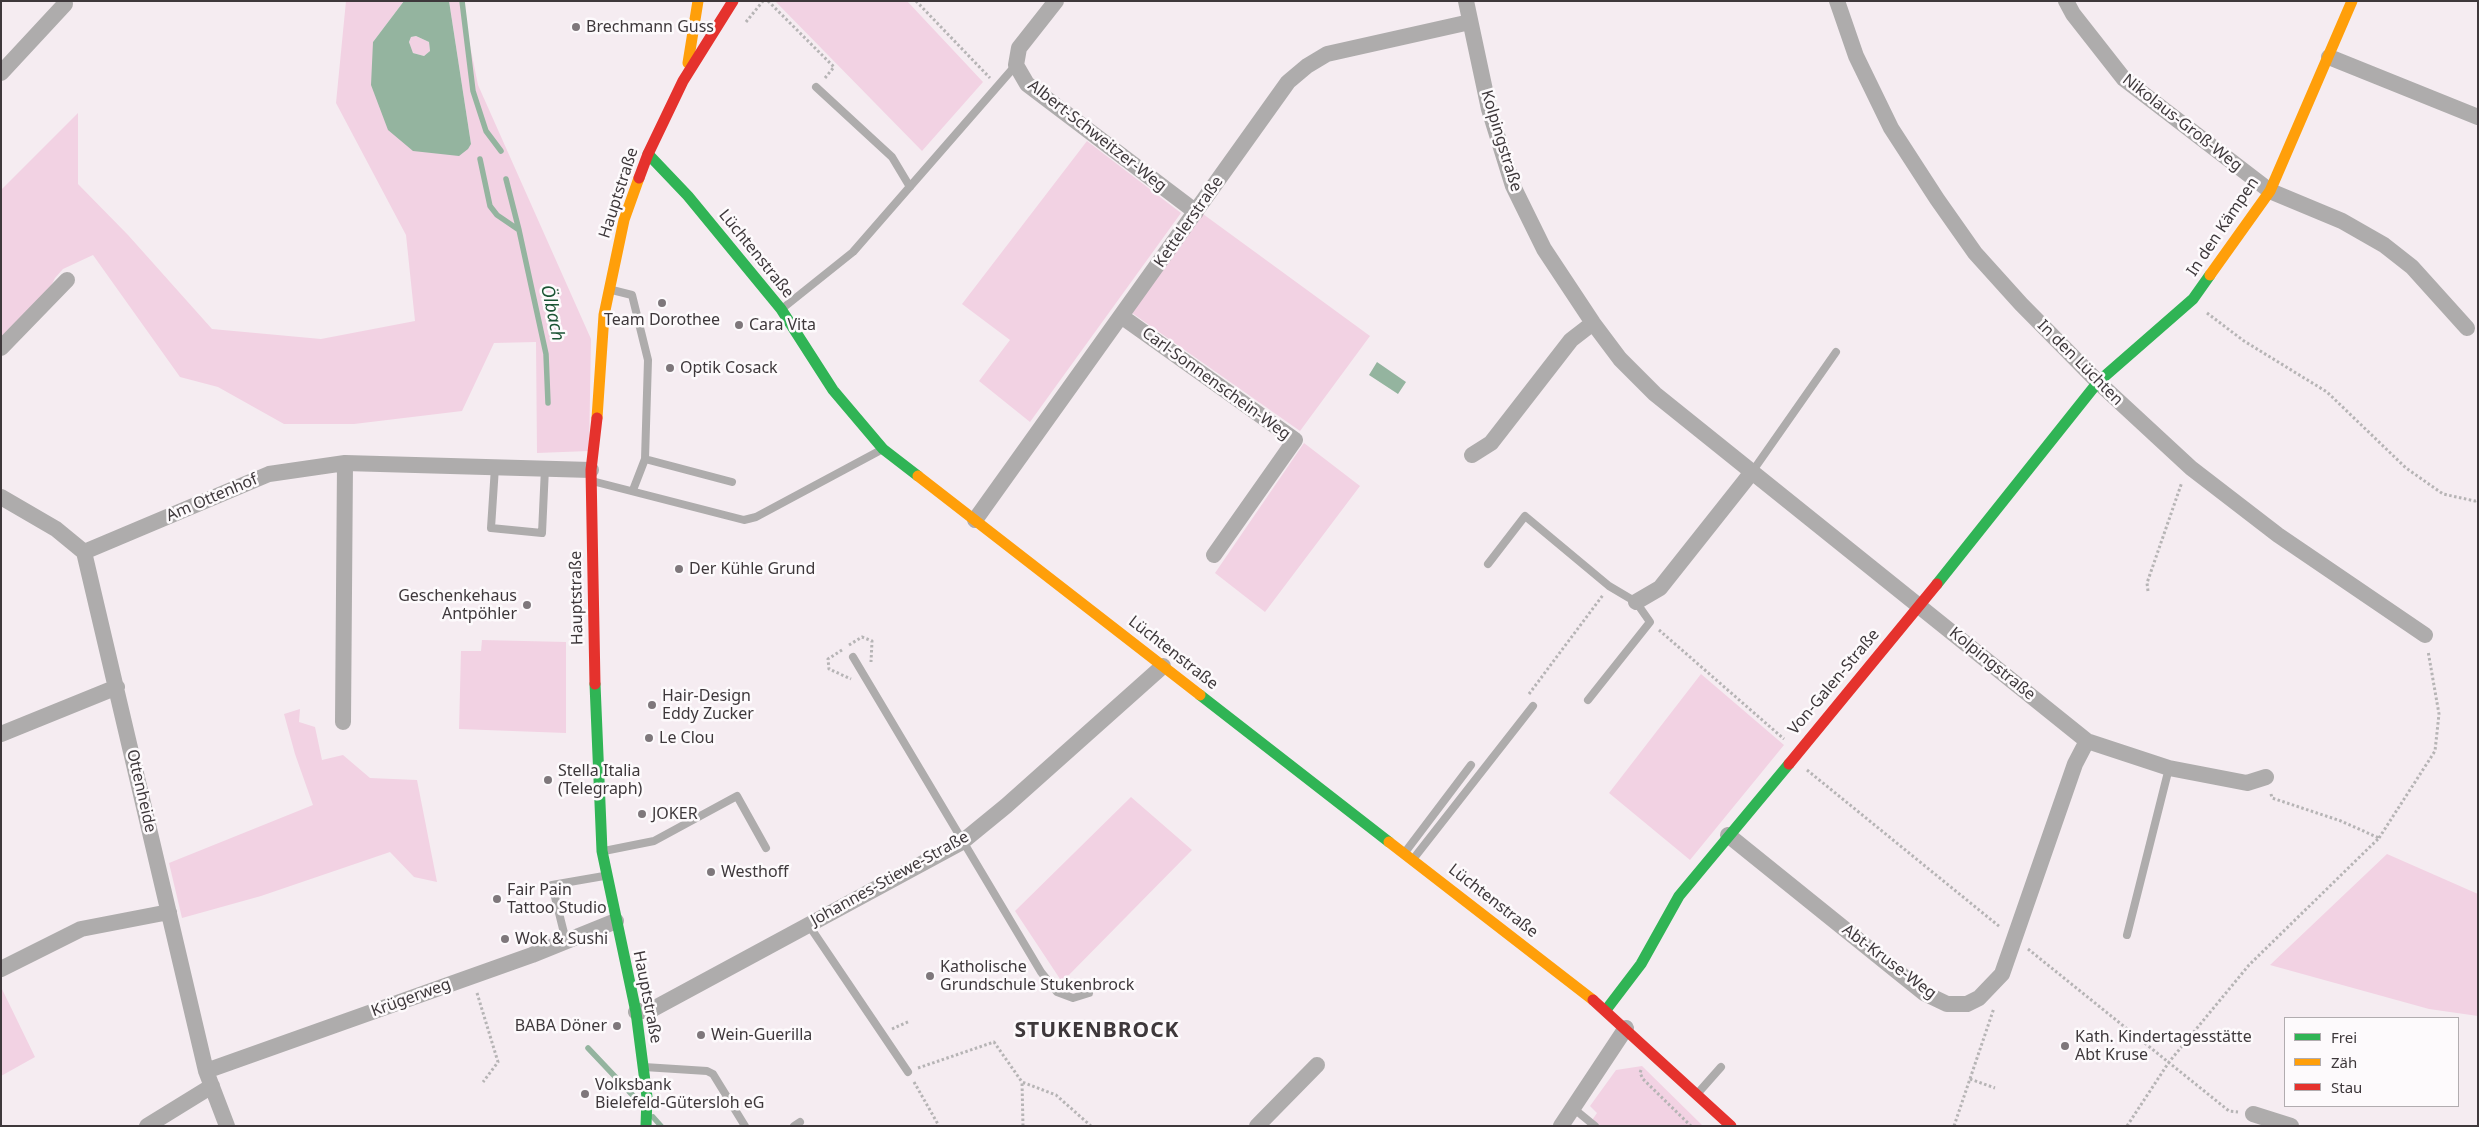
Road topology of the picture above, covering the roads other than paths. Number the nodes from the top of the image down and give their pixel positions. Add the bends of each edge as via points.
1 (698, 1) edge
2 (732, 1) edge
3 (1056, 1) edge
4 (1466, 1) edge
5 (1837, 1) edge
6 (2066, 1) edge
7 (2352, 1) edge
8 (66, 4) dead end
9 (1470, 22) junction
10 (2329, 57) junction
11 (1016, 65) junction
12 (1, 73) edge
13 (684, 81) junction
14 (816, 87) road end
15 (2478, 117) edge
16 (648, 154) junction
17 (910, 187) junction
18 (2270, 191) junction
19 (1196, 212) junction
20 (67, 280) dead end
21 (609, 290) junction
22 (781, 309) junction
23 (1121, 316) junction
24 (1593, 322) junction
25 (2472, 328) edge
26 (1, 348) edge
27 (1836, 352) dead end
28 (2098, 382) junction
29 (883, 449) junction
30 (1472, 455) dead end
31 (645, 460) junction
32 (345, 463) junction
33 (496, 467) junction
34 (545, 468) junction
35 (1752, 472) junction
36 (591, 475) junction
37 (732, 482) dead end
38 (633, 490) junction
39 (1, 498) edge
40 (975, 520) junction
41 (84, 552) junction
42 (1214, 555) dead end
43 (1488, 564) dead end
44 (1636, 602) junction
45 (1919, 606) junction
46 (2425, 635) road end
47 (853, 657) dead end
48 (1163, 666) junction
49 (117, 687) junction
50 (1588, 700) dead end
51 (1533, 706) dead end
52 (343, 722) dead end
53 (1, 734) edge
54 (2087, 741) junction
55 (1471, 765) dead end
56 (2169, 768) junction
57 (2266, 777) road end
58 (1728, 835) junction
59 (962, 842) junction
60 (766, 848) dead end
61 (602, 851) junction
62 (1408, 856) junction
63 (607, 875) junction
64 (169, 912) junction
65 (616, 921) junction
66 (808, 924) junction
67 (2127, 935) dead end
68 (566, 941) junction
69 (1, 969) edge
70 (1089, 993) dead end
71 (1606, 1010) junction
72 (636, 1012) junction
73 (1626, 1028) junction
74 (1317, 1065) dead end
75 (643, 1067) junction
76 (1722, 1067) dead end
77 (908, 1072) road end
78 (209, 1079) junction
79 (1698, 1093) junction
80 (1573, 1108) junction
81 (2253, 1114) dead end
82 (646, 1124) edge
83 (148, 1126) edge
84 (227, 1126) edge
85 (745, 1126) edge
86 (1257, 1126) edge
87 (1561, 1126) edge
88 (1595, 1126) edge
89 (1731, 1126) edge
90 (2291, 1126) edge

1 - 13 street, Hauptstraße
2 - 13 street, Hauptstraße
3 - 11 street, Albert-Schweitzer-Weg via 1019,48
4 - 9 street, Kolpingstraße
5 - 28 street, In den Lüchten via 1856,56 1887,120 1936,199 1975,253
6 - 18 street, Nikolaus-Groß-Weg via 2124,79
7 - 10 street, In den Kämpen
8 - 12 street
9 - 19 street, Kettelerstraße via 1327,54 1307,66 1288,82
9 - 24 street, Kolpingstraße via 1489,109 1513,186 1544,249
10 - 15 street
10 - 18 street, In den Kämpen
11 - 17 lane
11 - 19 street, Albert-Schweitzer-Weg via 1027,84
13 - 16 street, Hauptstraße
14 - 17 lane via 892,157
16 - 21 street, Hauptstraße via 624,220
16 - 22 street, Lüchtenstraße via 688,196
17 - 22 lane via 853,252
18 - 25 street, Nikolaus-Groß-Weg via 2342,221 2384,245 2412,267
18 - 28 street, In den Kämpen via 2194,299
19 - 23 street, Kettelerstraße
20 - 26 street
21 - 31 lane via 632,295 648,360
21 - 36 street, Hauptstraße via 604,315
22 - 29 street, Lüchtenstraße via 833,390
23 - 40 street, Kettelerstraße
23 - 42 street, Carl-Sonnenschein-Weg via 1295,440
24 - 30 street via 1571,340 1491,444
24 - 35 street, Kolpingstraße via 1620,359 1655,394
27 - 35 lane
28 - 45 street, Von-Galen-Straße
28 - 46 street, In den Lüchten via 2191,468 2278,535
29 - 38 lane via 756,517 744,520
29 - 40 street, Lüchtenstraße
31 - 37 lane
31 - 38 lane
32 - 33 street, Am Ottenhof
32 - 41 street, Am Ottenhof via 269,474
32 - 52 street
33 - 34 street, Am Ottenhof
33 - 34 lane via 491,528 542,533
34 - 36 street, Am Ottenhof
35 - 44 street via 1660,588
35 - 45 street, Kolpingstraße
36 - 38 lane
36 - 61 street, Hauptstraße
39 - 41 street via 56,529
40 - 48 street, Lüchtenstraße
41 - 49 street, Ottenheide
43 - 44 lane via 1525,516 1609,586
44 - 50 lane via 1650,622
45 - 54 street, Kolpingstraße
45 - 58 street, Von-Galen-Straße
47 - 59 lane
48 - 59 street, Johannes-Stiewe-Straße
48 - 62 street, Lüchtenstraße
49 - 53 street
49 - 64 street, Ottenheide
51 - 62 lane
54 - 56 street, Kolpingstraße
54 - 58 street, Abt-Kruse-Weg via 2075,764 2002,974 1992,987 1967,1004 1947,1004 1924,993
55 - 62 lane
56 - 57 street, Kolpingstraße via 2247,783
56 - 67 lane
58 - 71 street, Von-Galen-Straße via 1679,896 1641,964
59 - 66 street, Johannes-Stiewe-Straße
59 - 70 lane via 1040,972 1057,992 1073,998
60 - 61 lane via 737,796 654,841
61 - 63 street, Hauptstraße
62 - 71 street, Lüchtenstraße
63 - 65 street, Hauptstraße
63 - 68 lane via 552,885
64 - 69 street via 81,929
64 - 78 street, Ottenheide
65 - 68 street, Krügerweg
65 - 72 street, Hauptstraße
66 - 72 street, Johannes-Stiewe-Straße via 653,1009
66 - 77 lane
68 - 78 street, Krügerweg
71 - 73 street, Lüchtenstraße
72 - 75 street, Hauptstraße
73 - 79 street, Lüchtenstraße
73 - 80 street
74 - 86 street
75 - 82 street, Hauptstraße
75 - 85 lane via 713,1074
76 - 79 lane
78 - 83 street, Krügerweg
78 - 84 street, Ottenheide
79 - 89 street, Lüchtenstraße
80 - 87 street
80 - 88 lane
81 - 90 street

